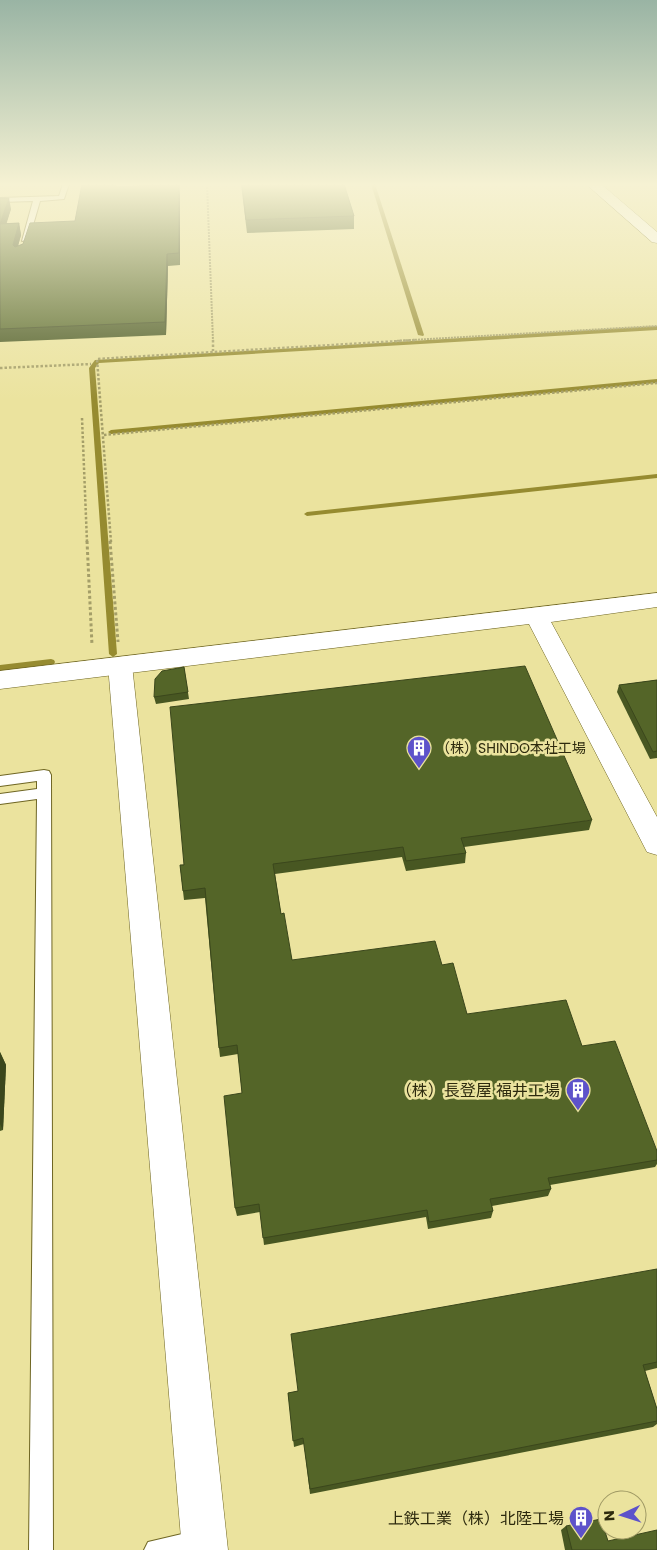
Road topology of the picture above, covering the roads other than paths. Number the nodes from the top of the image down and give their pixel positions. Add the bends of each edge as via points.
1 (657, 600) edge
2 (536, 616) junction
3 (106, 667) junction
4 (0, 680) edge
5 (0, 781) edge
6 (44, 793) junction
7 (0, 799) edge
8 (657, 844) edge
9 (204, 1545) edge
10 (41, 1550) edge
11 (156, 1550) edge

1 - 2 street
2 - 3 street
2 - 8 street
3 - 4 street
3 - 9 street
5 - 6 lane via 44,775
6 - 7 lane
6 - 10 lane
9 - 11 lane

